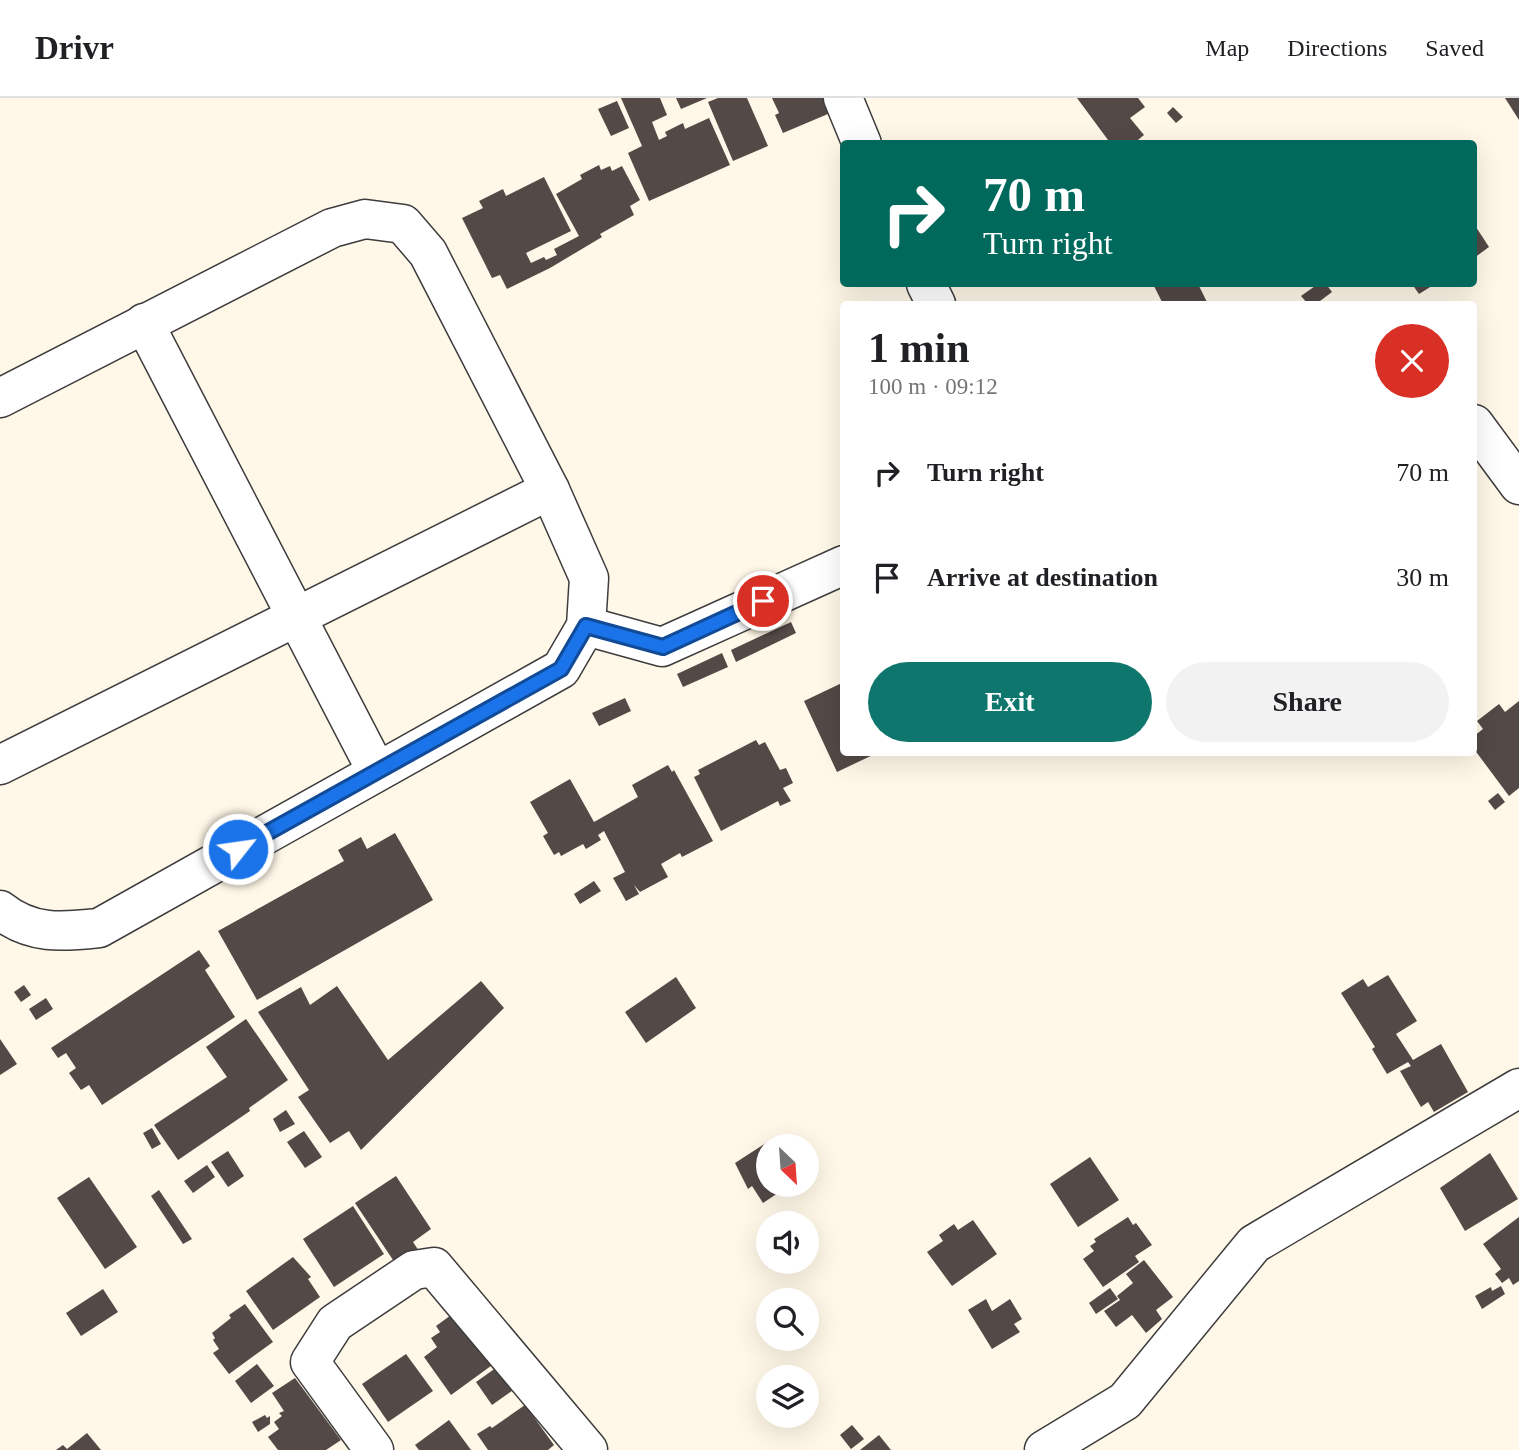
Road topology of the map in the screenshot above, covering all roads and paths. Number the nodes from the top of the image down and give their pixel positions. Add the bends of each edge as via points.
1 (843, 98) edge
2 (860, 140) edge
3 (144, 323) junction
4 (0, 398) edge
5 (1477, 428) edge
6 (1519, 485) edge
7 (550, 490) junction
8 (840, 567) edge
9 (296, 617) junction
10 (586, 626) junction
11 (0, 765) edge
12 (376, 770) junction
13 (0, 911) edge
14 (1519, 1088) edge
15 (374, 1450) edge
16 (588, 1450) edge
17 (1044, 1450) edge

1 - 2 street
3 - 4 street
3 - 7 street via 332,228 365,219 403,224 428,253
3 - 9 street
5 - 6 street
7 - 9 street
7 - 10 street via 589,578
8 - 10 street via 663,647
9 - 11 street
9 - 12 street
10 - 12 street via 561,669
12 - 13 street via 99,928 60,932 17,924
14 - 17 street via 1254,1244 1125,1401
15 - 16 street via 310,1362 335,1323 414,1270 434,1267

